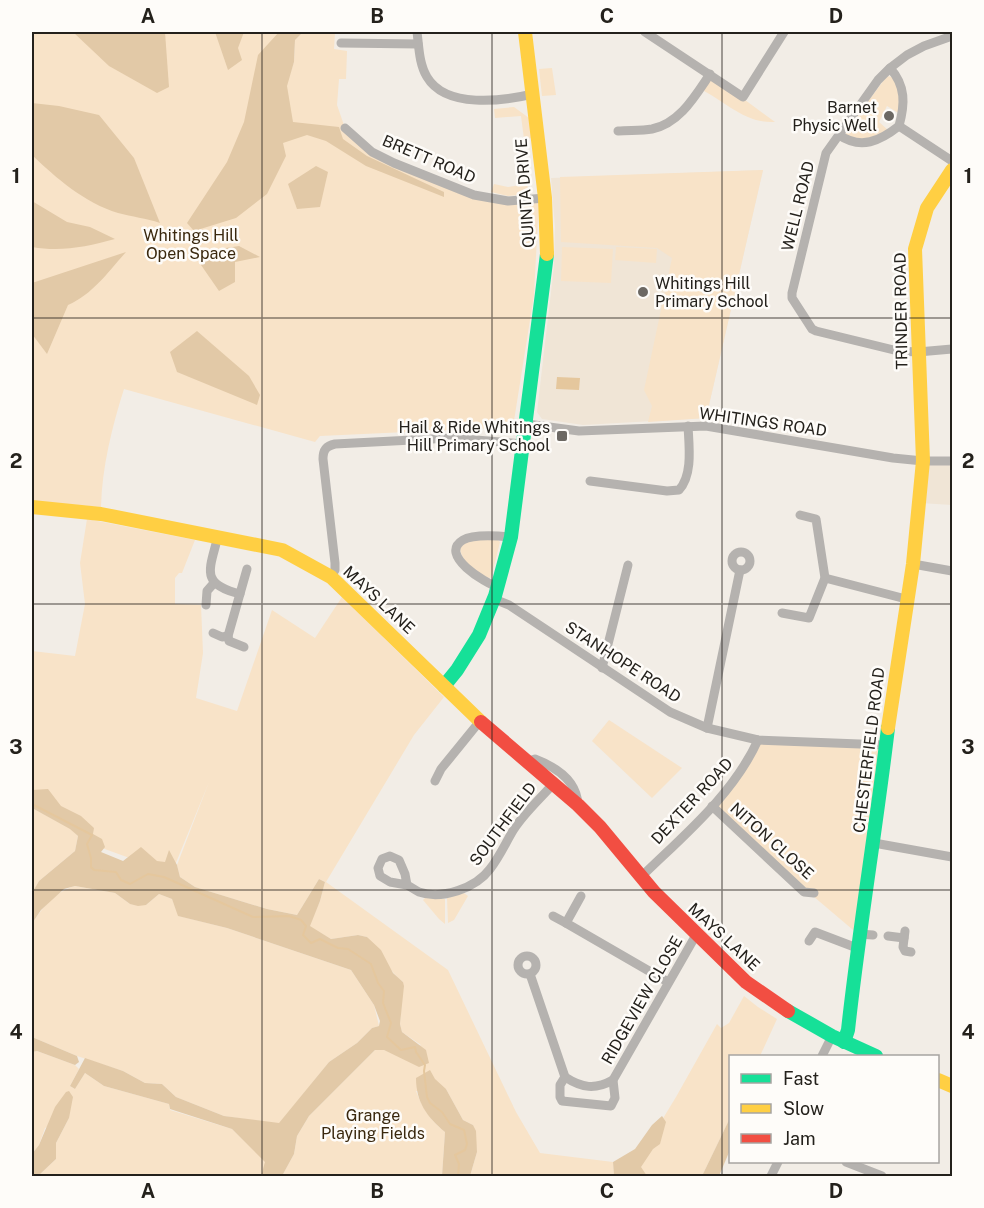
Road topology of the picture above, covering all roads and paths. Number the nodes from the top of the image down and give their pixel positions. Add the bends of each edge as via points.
1 (417, 32) edge
2 (525, 32) edge
3 (645, 32) edge
4 (784, 32) edge
5 (952, 36) edge
6 (341, 43) dead end
7 (418, 45) junction
8 (890, 68) junction
9 (710, 74) junction
10 (533, 94) junction
11 (899, 126) junction
12 (345, 128) dead end
13 (618, 131) dead end
14 (839, 135) junction
15 (952, 161) edge
16 (952, 170) edge
17 (545, 198) junction
18 (952, 349) edge
19 (918, 352) junction
20 (527, 424) junction
21 (688, 426) junction
22 (524, 444) junction
23 (922, 461) junction
24 (952, 461) edge
25 (590, 481) dead end
26 (32, 507) edge
27 (800, 515) dead end
28 (218, 536) junction
29 (511, 537) junction
30 (913, 564) junction
31 (628, 565) dead end
32 (247, 569) dead end
33 (740, 570) dead end
34 (952, 571) edge
35 (331, 577) junction
36 (825, 578) junction
37 (214, 583) junction
38 (496, 593) junction
39 (240, 594) junction
40 (906, 599) junction
41 (206, 605) dead end
42 (782, 613) dead end
43 (213, 633) dead end
44 (228, 636) junction
45 (244, 647) dead end
46 (602, 668) junction
47 (444, 686) junction
48 (480, 721) junction
49 (707, 728) junction
50 (758, 740) junction
51 (886, 745) junction
52 (525, 762) junction
53 (435, 781) dead end
54 (554, 783) junction
55 (578, 805) junction
56 (712, 806) junction
57 (874, 843) junction
58 (952, 857) edge
59 (641, 878) junction
60 (407, 885) dead end
61 (814, 893) dead end
62 (581, 896) dead end
63 (553, 916) dead end
64 (566, 923) junction
65 (696, 935) junction
66 (888, 936) dead end
67 (809, 941) dead end
68 (857, 948) junction
69 (910, 952) dead end
70 (530, 974) dead end
71 (668, 982) junction
72 (838, 1039) junction
73 (823, 1055) edge
74 (874, 1055) edge
75 (565, 1077) junction
76 (613, 1080) junction
77 (851, 1163) edge
78 (882, 1176) edge

1 - 7 street
2 - 10 street, QUINTA DRIVE
3 - 9 street
4 - 9 street via 743,97
5 - 8 street, WELL ROAD via 924,46
6 - 7 street
7 - 10 street via 428,79 438,90 455,98 513,99
8 - 11 street via 904,92
8 - 14 street, WELL ROAD
9 - 13 street via 688,106 666,124
10 - 17 street, QUINTA DRIVE
11 - 14 street via 877,141 848,141
11 - 15 street
12 - 17 street, BRETT ROAD via 372,152 474,195 508,201
14 - 19 street, WELL ROAD via 826,153 792,298 816,331 888,349
16 - 19 street, TRINDER ROAD via 927,208 915,249
17 - 20 street, QUINTA DRIVE via 545,283
18 - 19 street, WELL ROAD
19 - 23 street, TRINDER ROAD
20 - 21 street, WHITINGS ROAD via 579,431
20 - 22 street, QUINTA DRIVE
21 - 23 street, WHITINGS ROAD
21 - 25 street via 690,452 685,483 679,490
22 - 29 street, QUINTA DRIVE
22 - 35 street via 451,438 328,446 323,459 335,563
23 - 24 street, WHITINGS ROAD
23 - 30 street, CHESTERFIELD ROAD
26 - 28 street, MAYS LANE via 101,514
27 - 36 street via 816,519
28 - 35 street, MAYS LANE via 282,550
28 - 37 street via 210,566
29 - 38 street, QUINTA DRIVE
29 - 38 street, STANHOPE ROAD via 468,538 457,547 460,561
30 - 34 street
30 - 40 street, CHESTERFIELD ROAD
31 - 46 street
32 - 39 street
33 - 49 street
35 - 47 street, MAYS LANE
36 - 40 street
36 - 42 street via 808,618
37 - 39 street
37 - 41 street via 207,591
38 - 46 street, STANHOPE ROAD
38 - 47 street, QUINTA DRIVE via 461,664
39 - 44 street
40 - 51 street, CHESTERFIELD ROAD
43 - 44 street
44 - 45 street via 229,641
46 - 49 street, STANHOPE ROAD via 670,712
47 - 48 street, MAYS LANE
48 - 52 street, MAYS LANE
48 - 53 street
49 - 50 street, STANHOPE ROAD
50 - 51 street, STANHOPE ROAD
50 - 56 street, DEXTER ROAD via 737,779
51 - 57 street, CHESTERFIELD ROAD
52 - 54 street, MAYS LANE
52 - 55 street, MAYS LANE via 535,759 559,771 572,784
54 - 55 street, MAYS LANE
54 - 60 street, SOUTHFIELD via 514,828 490,870 476,882 459,890 433,894
55 - 59 street, MAYS LANE
56 - 59 street, DEXTER ROAD
56 - 61 street, NITON CLOSE via 804,892
57 - 58 street
57 - 68 street, CHESTERFIELD ROAD via 866,934
59 - 65 street, MAYS LANE
62 - 64 street
63 - 64 street
64 - 71 street
65 - 71 street, RIDGEVIEW CLOSE
65 - 72 street, MAYS LANE via 765,997
66 - 69 street via 904,934 903,947
67 - 68 street via 815,932
68 - 72 street, CHESTERFIELD ROAD via 848,1030
70 - 75 street, RIDGEVIEW CLOSE
71 - 76 street, RIDGEVIEW CLOSE
72 - 73 street
72 - 74 street, MAYS LANE
75 - 76 street, RIDGEVIEW CLOSE via 585,1087
75 - 76 street, RIDGEVIEW CLOSE via 560,1085 562,1101 611,1106 615,1098
77 - 78 street

